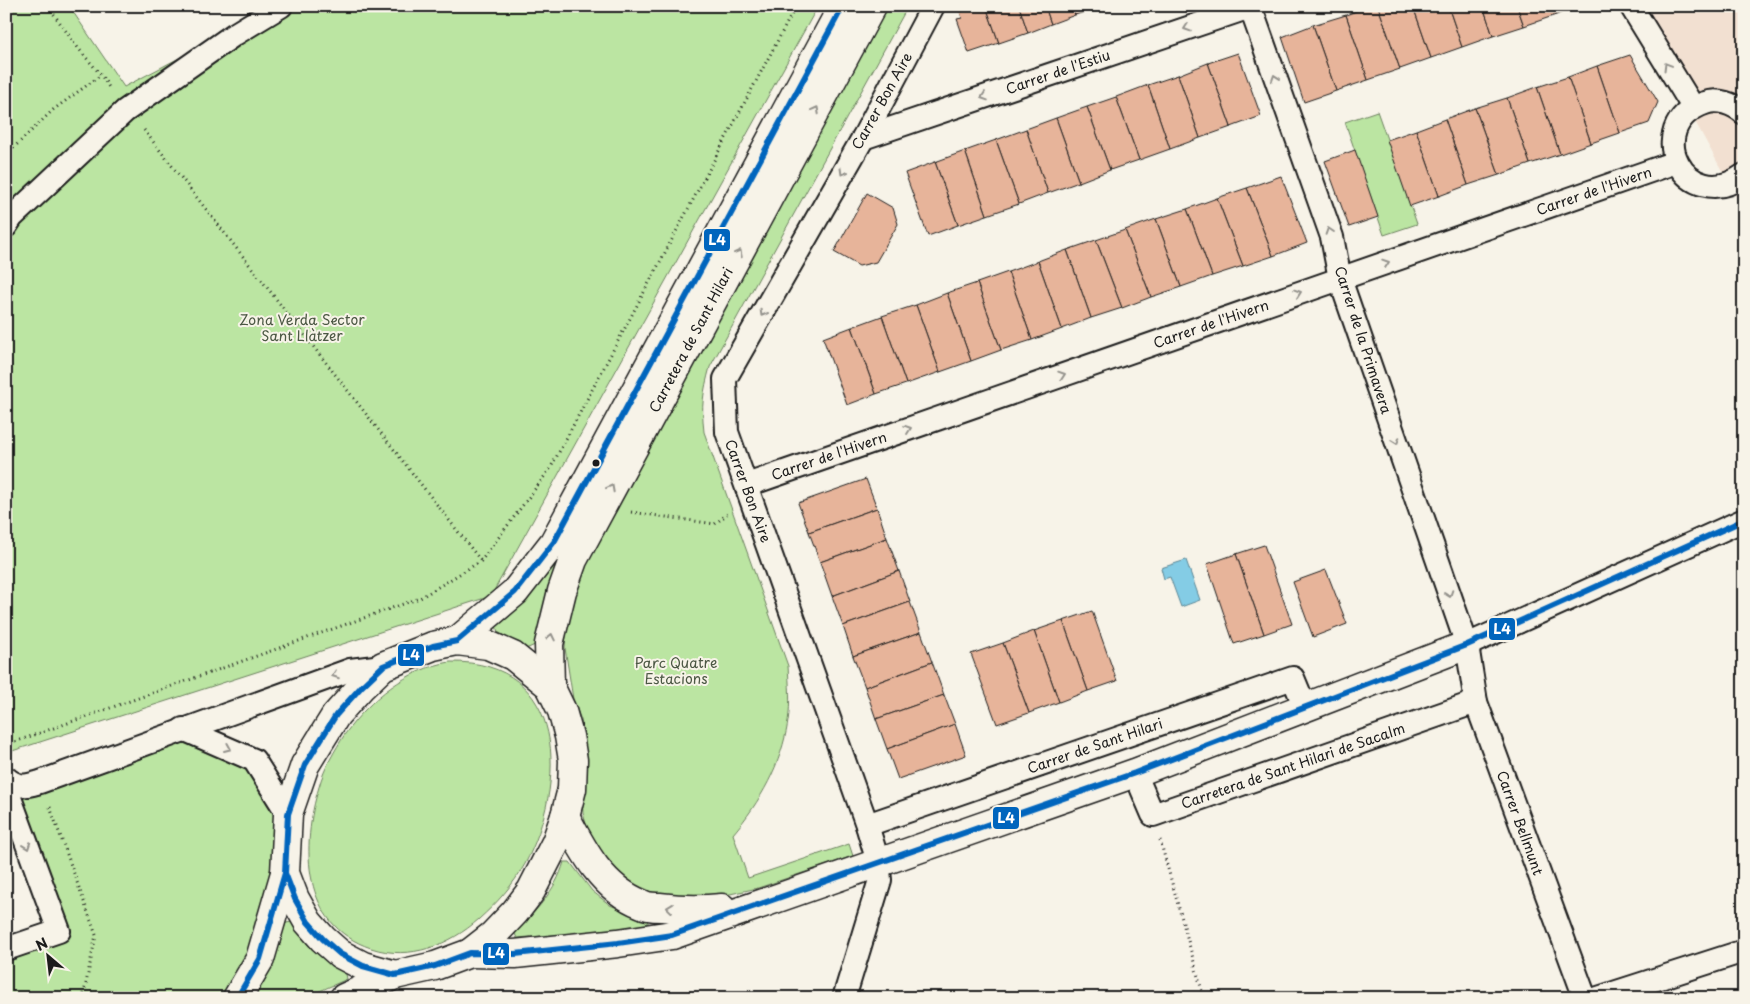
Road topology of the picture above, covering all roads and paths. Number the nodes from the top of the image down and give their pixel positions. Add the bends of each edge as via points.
1 (48, 6) edge
2 (281, 6) edge
3 (796, 6) edge
4 (843, 6) edge
5 (872, 6) edge
6 (934, 6) edge
7 (1631, 6) edge
8 (1251, 7) edge
9 (102, 76) junction
10 (112, 94) dead end
11 (1693, 107) junction
12 (1744, 113) edge
13 (141, 126) dead end
14 (863, 138) junction
15 (6, 155) edge
16 (1676, 162) junction
17 (1744, 175) edge
18 (6, 226) edge
19 (1340, 279) junction
20 (747, 485) junction
21 (626, 512) dead end
22 (728, 514) dead end
23 (1744, 520) edge
24 (481, 561) junction
25 (457, 641) junction
26 (1467, 644) junction
27 (383, 666) junction
28 (550, 686) junction
29 (1476, 702) junction
30 (1305, 707) junction
31 (183, 729) junction
32 (6, 745) edge
33 (1135, 773) junction
34 (9, 781) edge
35 (288, 814) junction
36 (1153, 815) junction
37 (565, 816) junction
38 (867, 825) junction
39 (878, 862) junction
40 (285, 873) junction
41 (753, 906) junction
42 (6, 950) edge
43 (1744, 951) edge
44 (470, 953) junction
45 (395, 976) junction
46 (237, 998) edge
47 (344, 998) edge
48 (844, 998) edge
49 (1204, 998) edge
50 (1585, 998) edge
51 (1598, 998) edge

1 - 9 path
2 - 18 street via 125,111
3 - 24 path via 550,469
4 - 25 street, Carretera de Sant Hilari via 554,542 515,592
28 -> 5 street, Carretera de Sant Hilari via 549,644 573,560
6 - 14 street, Carrer Bon Aire
11 -> 7 street
8 -> 14 street, Carrer de l'Estiu
19 -> 8 street, Carrer de la Primavera via 1332,237
9 - 10 path
9 - 15 path via 53,110
11 - 12 street via 1708,102 1724,102
11 - 16 street via 1676,126 1672,150
13 - 24 path
14 -> 20 street, Carrer Bon Aire via 726,379 727,432
16 - 17 street via 1693,180 1706,186 1721,186
19 -> 16 street, Carrer de l'Hivern
20 -> 19 street, Carrer de l'Hivern
19 -> 26 street, Carrer de la Primavera
20 - 38 street, Carrer Bon Aire
21 - 22 path via 715,524
23 - 26 street
24 - 32 path via 420,598
25 - 27 street via 432,646
25 - 28 street via 488,645 513,656
26 - 29 street, Carrer Bellmunt
26 - 30 street
27 -> 31 street via 350,670
27 - 35 street via 336,715 305,765
28 - 37 street via 570,736 573,760 572,788
29 - 36 street, Carretera de Sant Hilari de Sacalm
29 - 50 street, Carrer Bellmunt
30 - 33 street
30 - 38 street, Carrer de Sant Hilari via 1293,678
31 - 34 street via 24,787
31 -> 35 street via 254,760
33 - 36 street
33 - 39 street
34 -> 42 street via 10,798 59,931
35 - 40 street
36 - 49 path
41 -> 37 street via 686,910 642,905 603,878
37 - 44 street via 556,842 531,891 493,935
38 - 39 street, Carrer Bon Aire
39 - 41 street
39 - 48 street, Carrer Bon Aire via 880,880
40 - 45 street via 308,922 323,939 340,954 363,966
40 - 46 street via 260,959
41 - 44 street via 672,935 514,954
43 - 51 street
44 - 45 street
45 - 47 street

